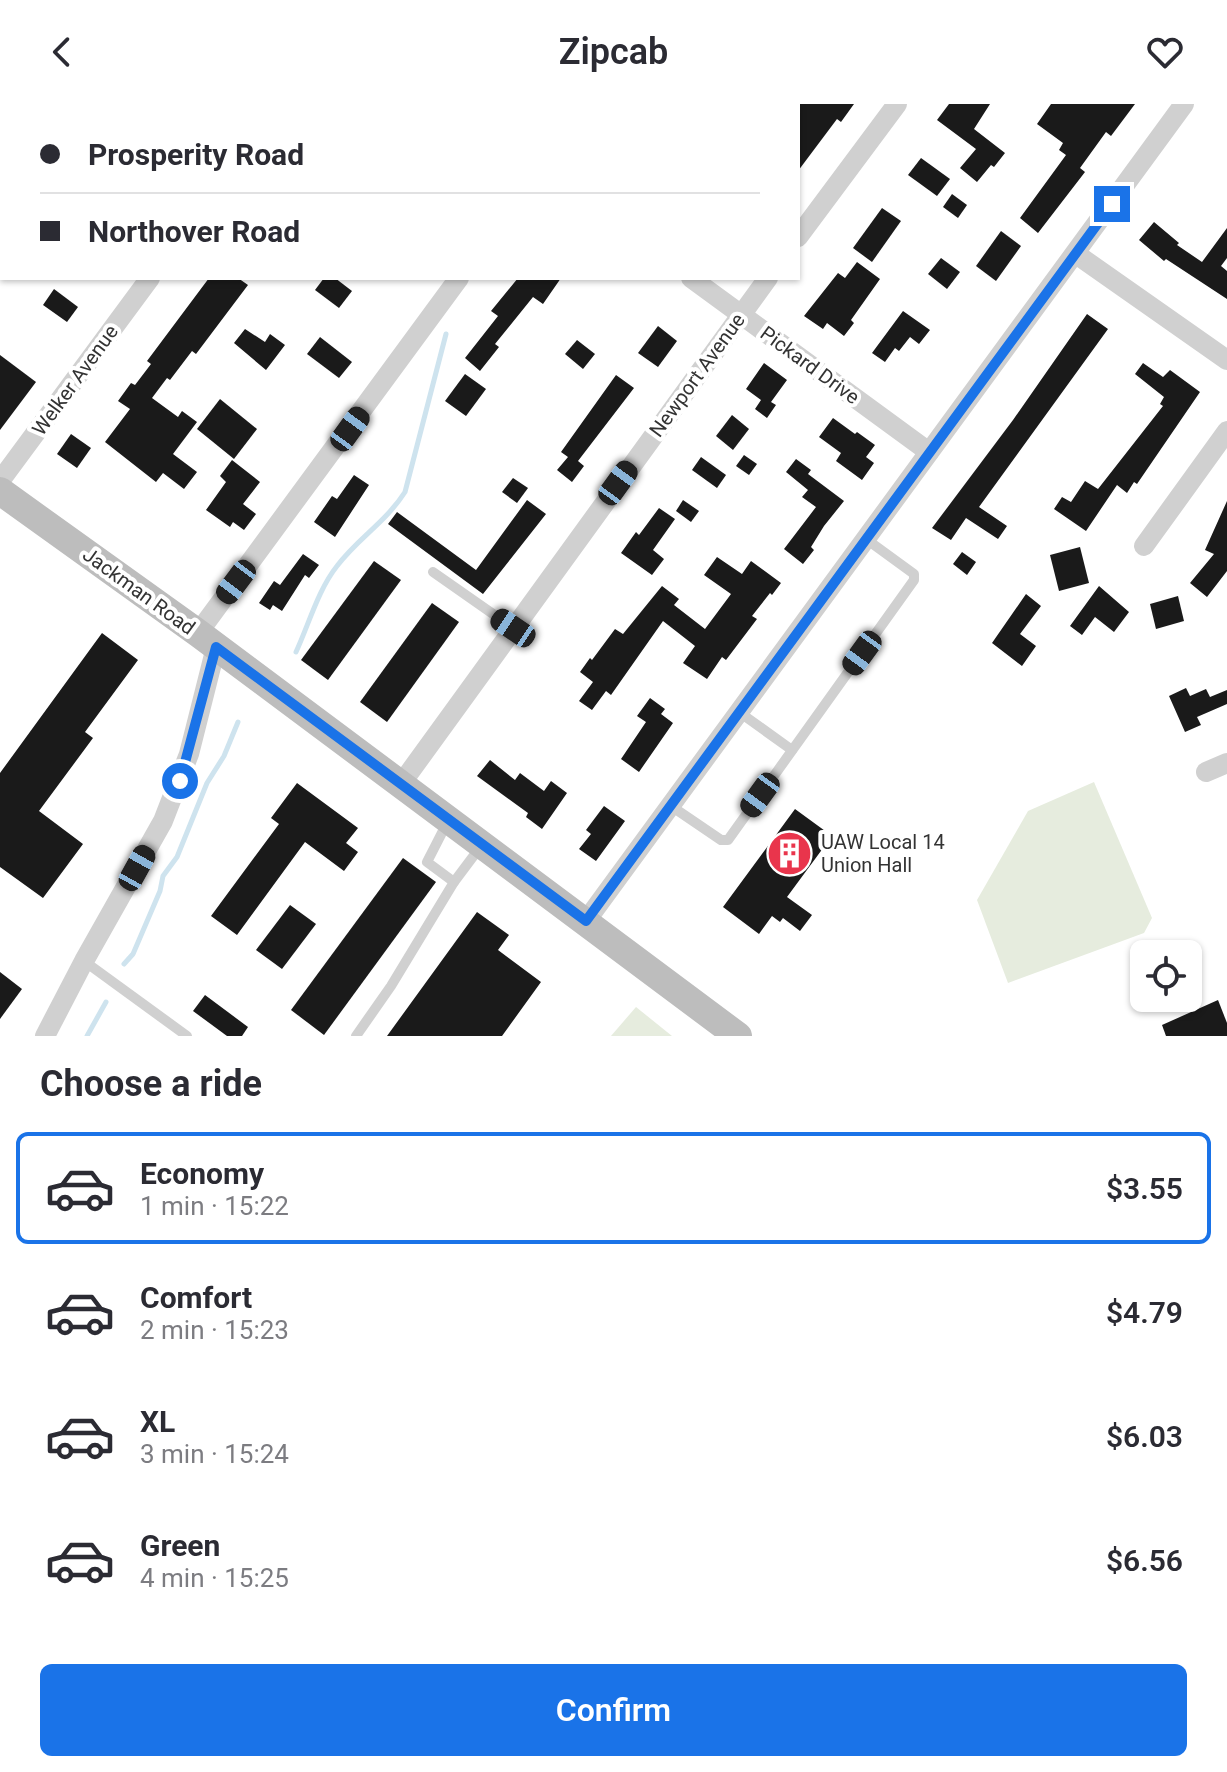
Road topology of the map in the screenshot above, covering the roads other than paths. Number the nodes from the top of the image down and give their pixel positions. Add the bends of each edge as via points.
1 (897, 104) edge
2 (1184, 104) edge
3 (800, 234) edge
4 (1076, 254) junction
5 (149, 280) edge
6 (458, 280) edge
7 (694, 280) edge
8 (766, 280) edge
9 (741, 314) junction
10 (1227, 360) edge
11 (1227, 431) edge
12 (929, 452) junction
13 (0, 481) edge
14 (0, 491) edge
15 (866, 539) junction
16 (1144, 546) dead end
17 (433, 572) dead end
18 (513, 628) junction
19 (207, 640) junction
20 (739, 712) junction
21 (792, 750) junction
22 (1227, 763) edge
23 (1206, 772) dead end
24 (401, 784) junction
25 (671, 806) junction
26 (449, 820) junction
27 (482, 844) junction
28 (454, 882) junction
29 (586, 921) junction
30 (84, 961) junction
31 (45, 1036) edge
32 (187, 1036) edge
33 (356, 1036) edge
34 (738, 1036) edge

1 - 3 street
2 - 4 street
4 - 10 street
4 - 12 street
5 - 13 street, Welker Avenue
6 - 19 street
7 - 9 street, Pickard Drive
8 - 9 street, Newport Avenue
9 - 12 street, Pickard Drive
9 - 18 street, Newport Avenue
11 - 16 street
12 - 15 street
14 - 19 main road, Jackman Road
15 - 20 street
15 - 21 lane via 914,574 914,580
17 - 18 lane
18 - 24 street, Newport Avenue
19 - 24 main road, Jackman Road
19 - 30 street via 189,754 174,795
20 - 21 lane
20 - 25 street
21 - 25 lane via 728,840
22 - 23 street
24 - 26 main road, Jackman Road
25 - 29 street
26 - 27 main road, Jackman Road
26 - 28 lane via 427,862
27 - 28 lane
27 - 29 main road, Jackman Road
28 - 33 lane
29 - 34 main road, Jackman Road
30 - 31 street
30 - 32 lane

